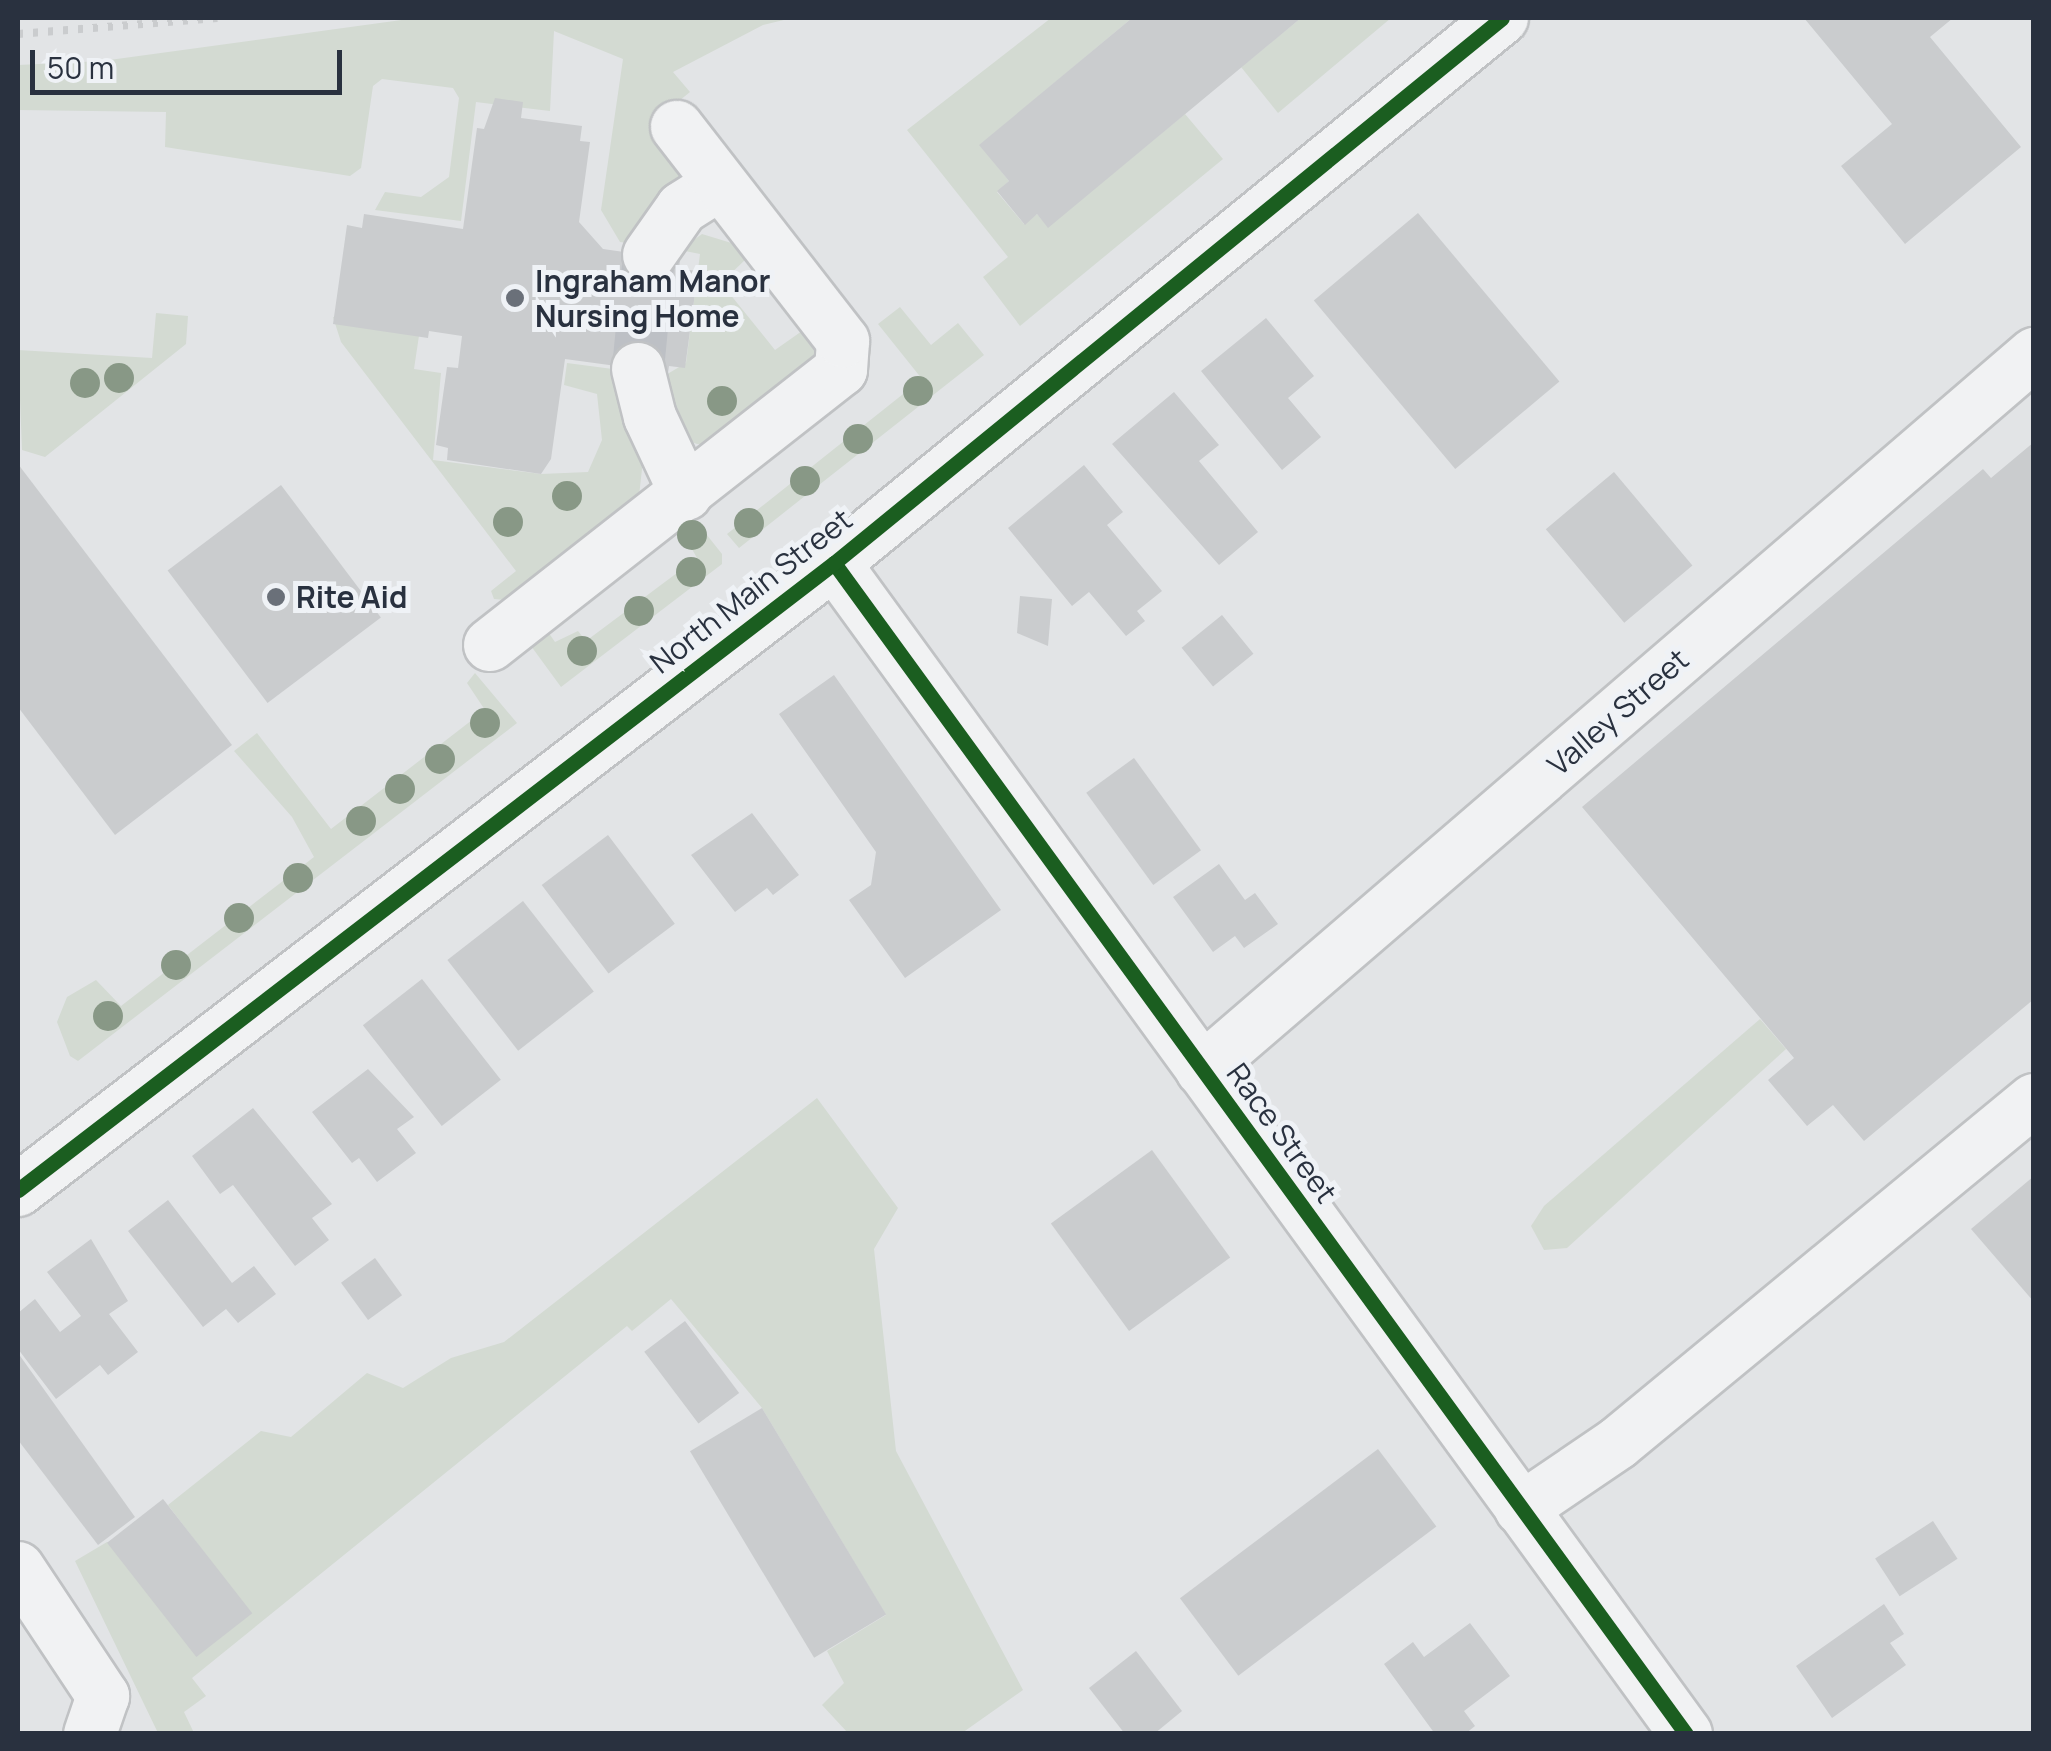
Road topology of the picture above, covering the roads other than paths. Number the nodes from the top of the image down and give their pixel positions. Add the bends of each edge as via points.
1 (1502, 18) edge
2 (677, 127) dead end
3 (720, 184) junction
4 (649, 255) tunnel mouth
5 (2034, 354) edge
6 (638, 369) tunnel mouth
7 (686, 494) junction
8 (834, 564) junction
9 (490, 645) dead end
10 (1202, 1070) junction
11 (2034, 1100) edge
12 (18, 1190) edge
13 (1521, 1509) junction
14 (18, 1568) edge
15 (90, 1734) edge
16 (1686, 1734) edge

1 - 8 street, North Main Street
2 - 3 street
3 - 4 street via 682,208
3 - 7 street via 843,341 846,354 832,381
5 - 10 street, Valley Street
6 - 7 street via 650,417
7 - 9 street
8 - 10 street, Race Street
8 - 12 street, North Main Street
10 - 13 street, Race Street
11 - 13 street via 1618,1442
13 - 16 street, Race Street
14 - 15 street via 103,1696

